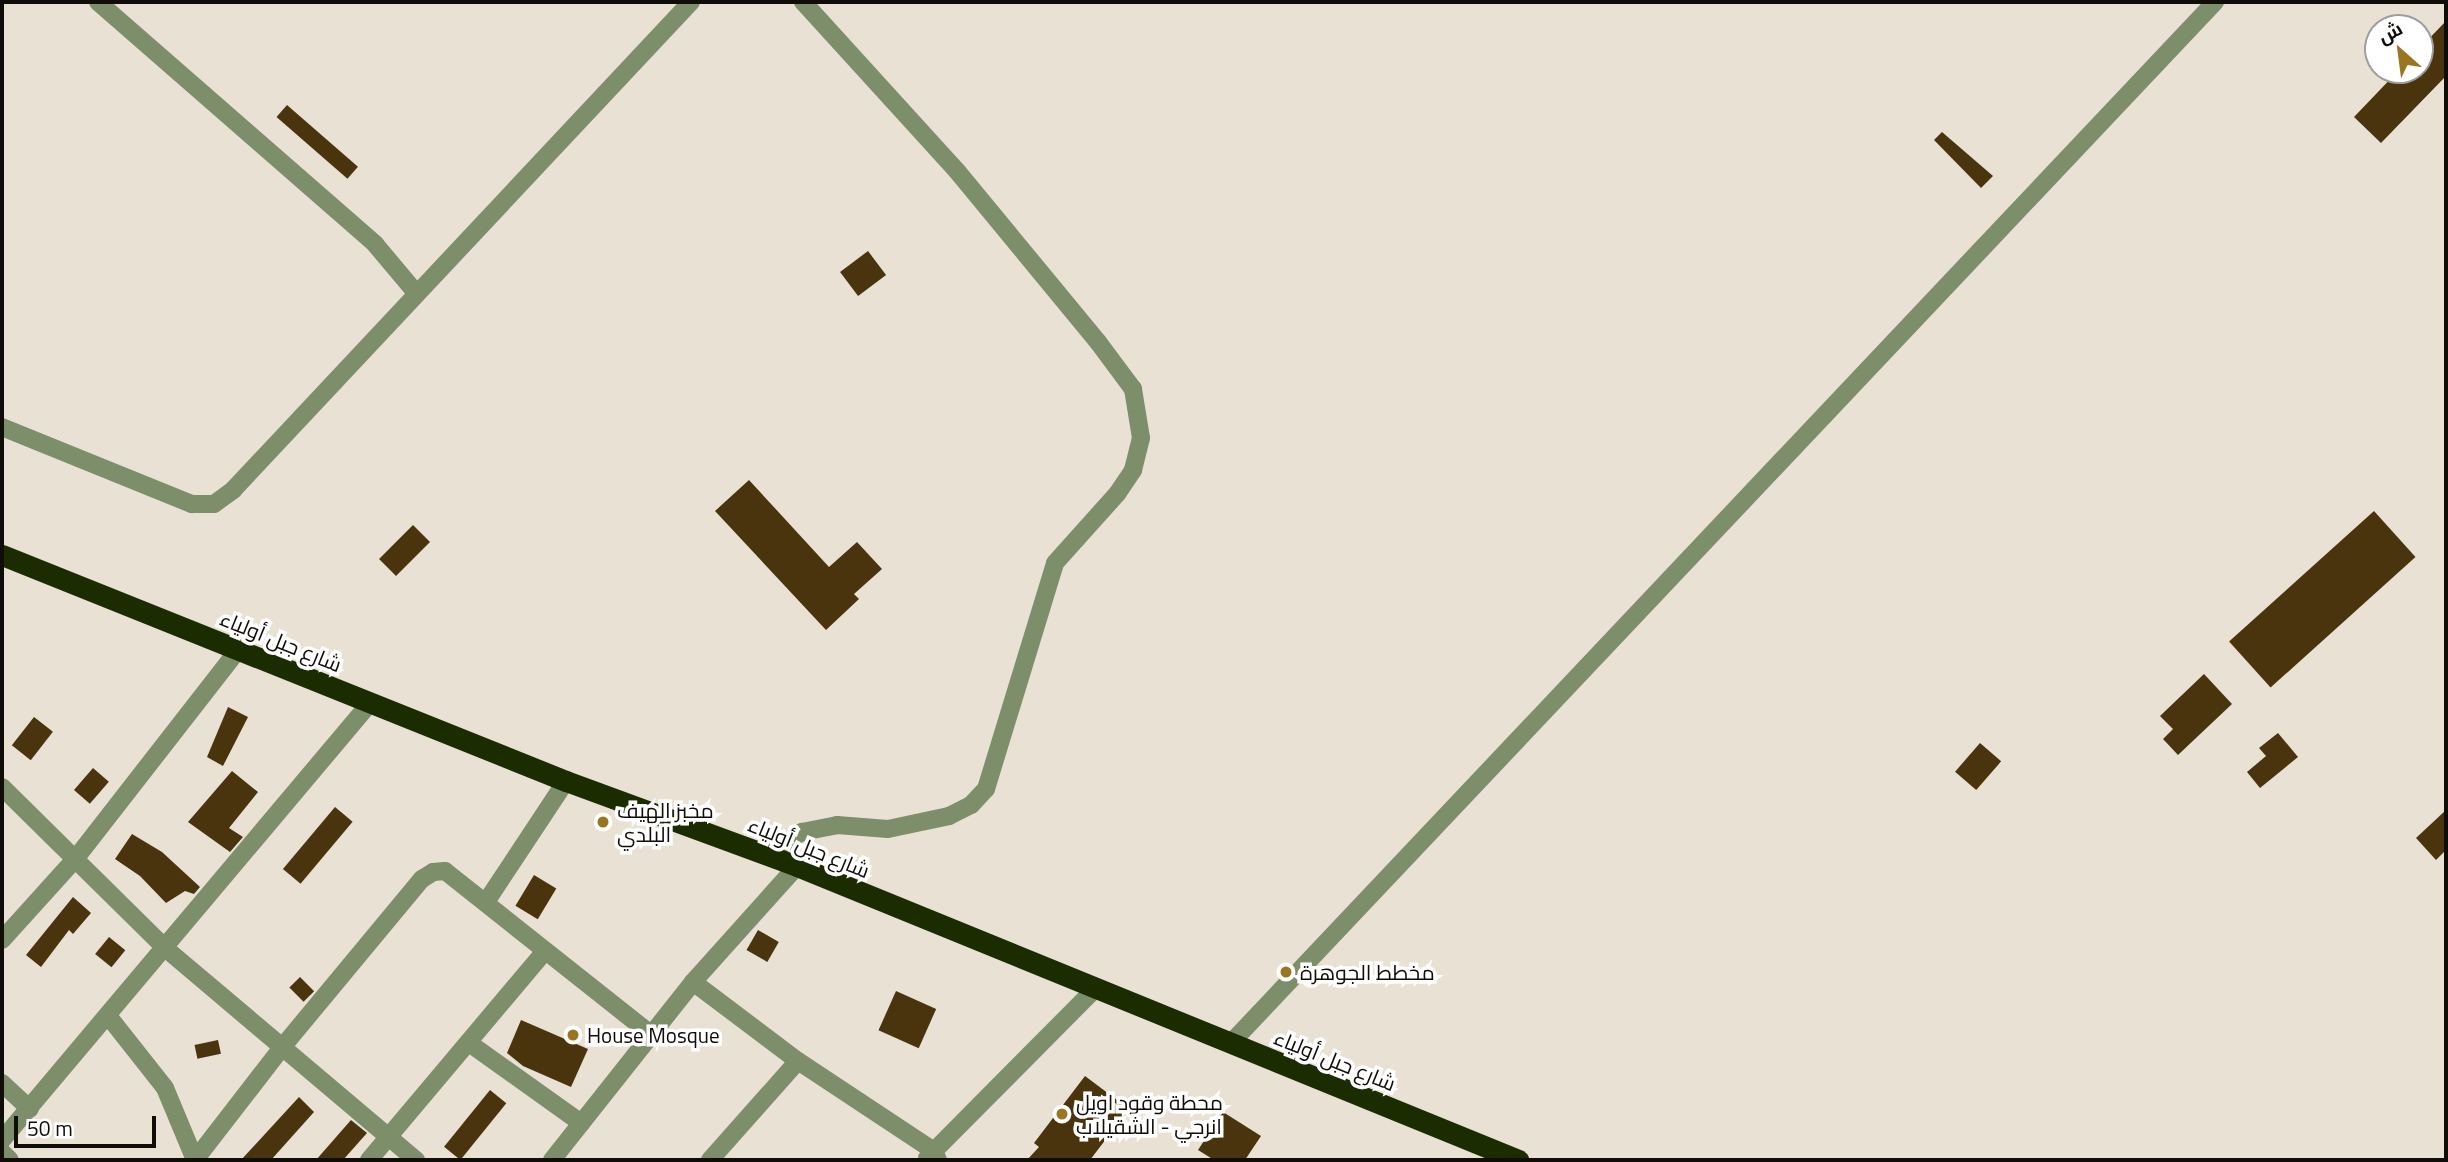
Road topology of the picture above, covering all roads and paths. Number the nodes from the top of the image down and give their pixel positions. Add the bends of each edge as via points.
1 (98, 2) edge
2 (691, 2) edge
3 (803, 2) edge
4 (2215, 2) edge
5 (417, 294) junction
6 (2, 427) edge
7 (4, 558) edge
8 (238, 650) junction
9 (370, 703) junction
10 (566, 781) junction
11 (2, 787) edge
12 (766, 855) junction
13 (76, 858) junction
14 (797, 866) junction
15 (486, 902) junction
16 (2, 940) edge
17 (165, 948) junction
18 (545, 951) junction
19 (693, 982) junction
20 (1095, 989) junction
21 (108, 1017) junction
22 (651, 1034) junction
23 (469, 1043) junction
24 (1230, 1044) junction
25 (284, 1045) junction
26 (798, 1061) junction
27 (2, 1083) edge
28 (30, 1109) junction
29 (581, 1123) junction
30 (388, 1137) junction
31 (2, 1140) edge
32 (2, 1152) edge
33 (933, 1157) edge
34 (10, 1160) edge
35 (369, 1160) edge
36 (416, 1160) edge
37 (552, 1160) edge
38 (710, 1160) edge
39 (1517, 1160) edge

1 - 5 street via 374,244
2 - 5 street
3 - 12 street via 957,171 1098,341 1133,389 1141,438 1133,470 1117,494 1055,563 986,789 971,805 949,816 888,829 837,825 802,831
4 - 24 street
5 - 6 street via 233,490 214,504 192,504
7 - 8 highway, شارع جبل أولياء
8 - 9 highway, شارع جبل أولياء
8 - 13 street
9 - 10 highway, شارع جبل أولياء
9 - 17 street
10 - 12 highway, شارع جبل أولياء
10 - 15 street
11 - 13 street
12 - 14 highway, شارع جبل أولياء
13 - 16 street
13 - 17 street
14 - 19 street
14 - 20 highway, شارع جبل أولياء
15 - 18 street
15 - 25 street via 445,871 422,879
17 - 21 street
17 - 25 street
18 - 22 street
18 - 23 street
19 - 22 street
19 - 26 street
20 - 24 highway, شارع جبل أولياء
20 - 33 street
21 - 25 street via 165,1088 195,1160
21 - 28 street
22 - 29 street
23 - 29 street
23 - 30 street
24 - 39 highway, شارع جبل أولياء
25 - 30 street
26 - 33 street
26 - 38 street
27 - 28 street
28 - 31 street
29 - 37 street
30 - 35 street
30 - 36 street
32 - 34 street

